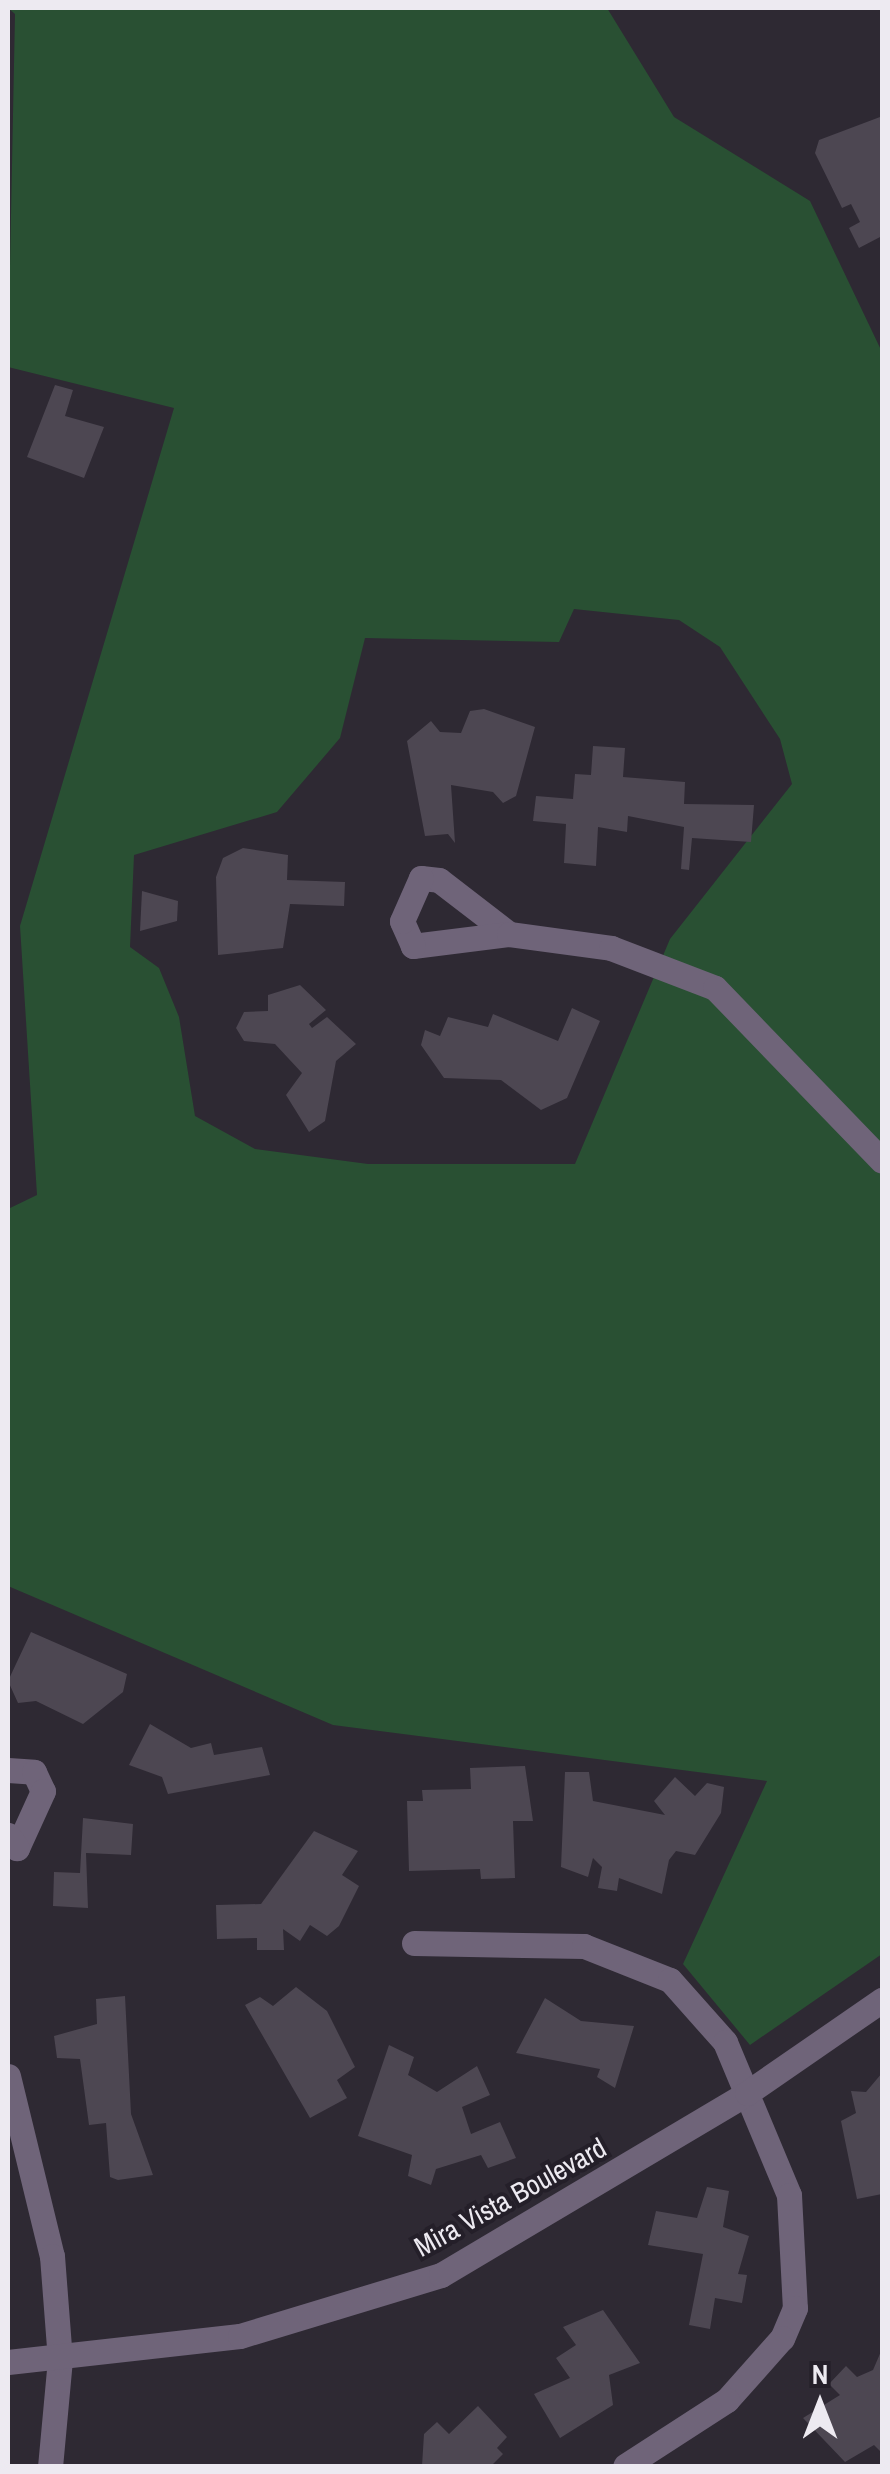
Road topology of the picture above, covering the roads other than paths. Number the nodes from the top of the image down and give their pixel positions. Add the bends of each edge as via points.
1 (509, 934) dead end
2 (882, 1161) edge
3 (8, 1770) edge
4 (10, 1850) edge
5 (414, 1942) dead end
6 (882, 2000) edge
7 (8, 2076) edge
8 (746, 2093) junction
9 (60, 2359) junction
10 (8, 2362) edge
11 (50, 2466) edge
12 (625, 2466) edge

1 - 2 street via 611,948 715,988
3 - 4 street via 34,1772 43,1791
5 - 8 street via 535,1942 631,1962 670,1980 708,2015
6 - 8 street, Mira Vista Boulevard
7 - 9 street via 42,2201
8 - 9 street, Mira Vista Boulevard via 441,2275 240,2336
8 - 12 street via 789,2194 795,2308 764,2364 727,2400
9 - 10 street, Mira Vista Boulevard
9 - 11 street

